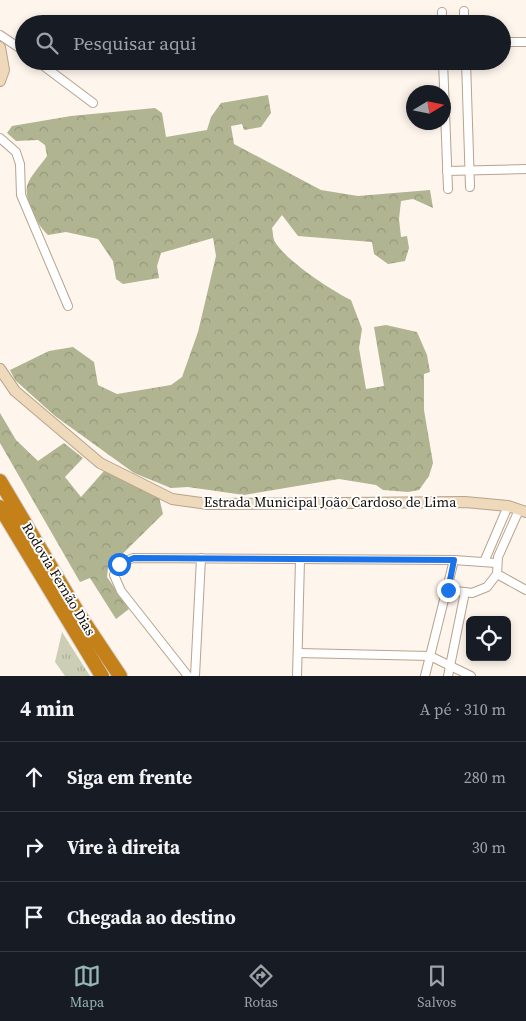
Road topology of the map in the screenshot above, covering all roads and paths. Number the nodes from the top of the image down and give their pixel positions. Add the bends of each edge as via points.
1 (464, 11) dead end
2 (464, 15) edge
3 (0, 35) edge
4 (511, 42) edge
5 (526, 42) edge
6 (15, 46) edge
7 (0, 47) edge
8 (49, 70) edge
9 (443, 70) edge
10 (466, 70) edge
11 (0, 81) edge
12 (93, 103) dead end
13 (0, 138) edge
14 (526, 169) edge
15 (447, 171) junction
16 (470, 171) junction
17 (470, 187) dead end
18 (448, 189) dead end
19 (68, 306) dead end
20 (0, 370) edge
21 (0, 481) edge
22 (508, 506) junction
23 (0, 507) edge
24 (522, 511) edge
25 (201, 558) junction
26 (300, 560) junction
27 (454, 560) junction
28 (484, 562) junction
29 (496, 563) junction
30 (497, 574) junction
31 (448, 590) junction
32 (526, 590) edge
33 (465, 592) junction
34 (298, 653) junction
35 (430, 656) junction
36 (451, 664) junction
37 (102, 676) edge
38 (120, 676) edge
39 (188, 676) edge
40 (195, 676) edge
41 (297, 676) edge
42 (425, 676) edge
43 (448, 676) edge
44 (471, 676) edge

1 - 2 street
3 - 6 street
4 - 5 street
7 - 11 street via 4,70
8 - 12 street
9 - 15 street
10 - 16 street
13 - 19 street via 16,152 20,164 21,195
14 - 16 street
15 - 16 street
15 - 18 street
16 - 17 street
20 - 22 street, Estrada Municipal João Cardoso de Lima via 15,391 100,463 172,499 208,504 465,502
21 - 38 highway, Rodovia Fernão Dias via 80,616
22 - 24 street, Estrada Municipal João Cardoso de Lima
22 - 28 street
23 - 37 highway, Rodovia Fernão Dias
24 - 29 street
25 - 26 street
25 - 39 street via 134,558 119,564 114,575 121,592
25 - 40 street
26 - 27 street
26 - 34 street
27 - 28 street
27 - 31 street
28 - 29 street
29 - 30 street
30 - 32 street
30 - 33 street via 487,586 472,593
31 - 33 street
31 - 35 street
33 - 36 street
34 - 35 street
34 - 41 street
35 - 36 street
35 - 42 street
36 - 43 street
36 - 44 street

